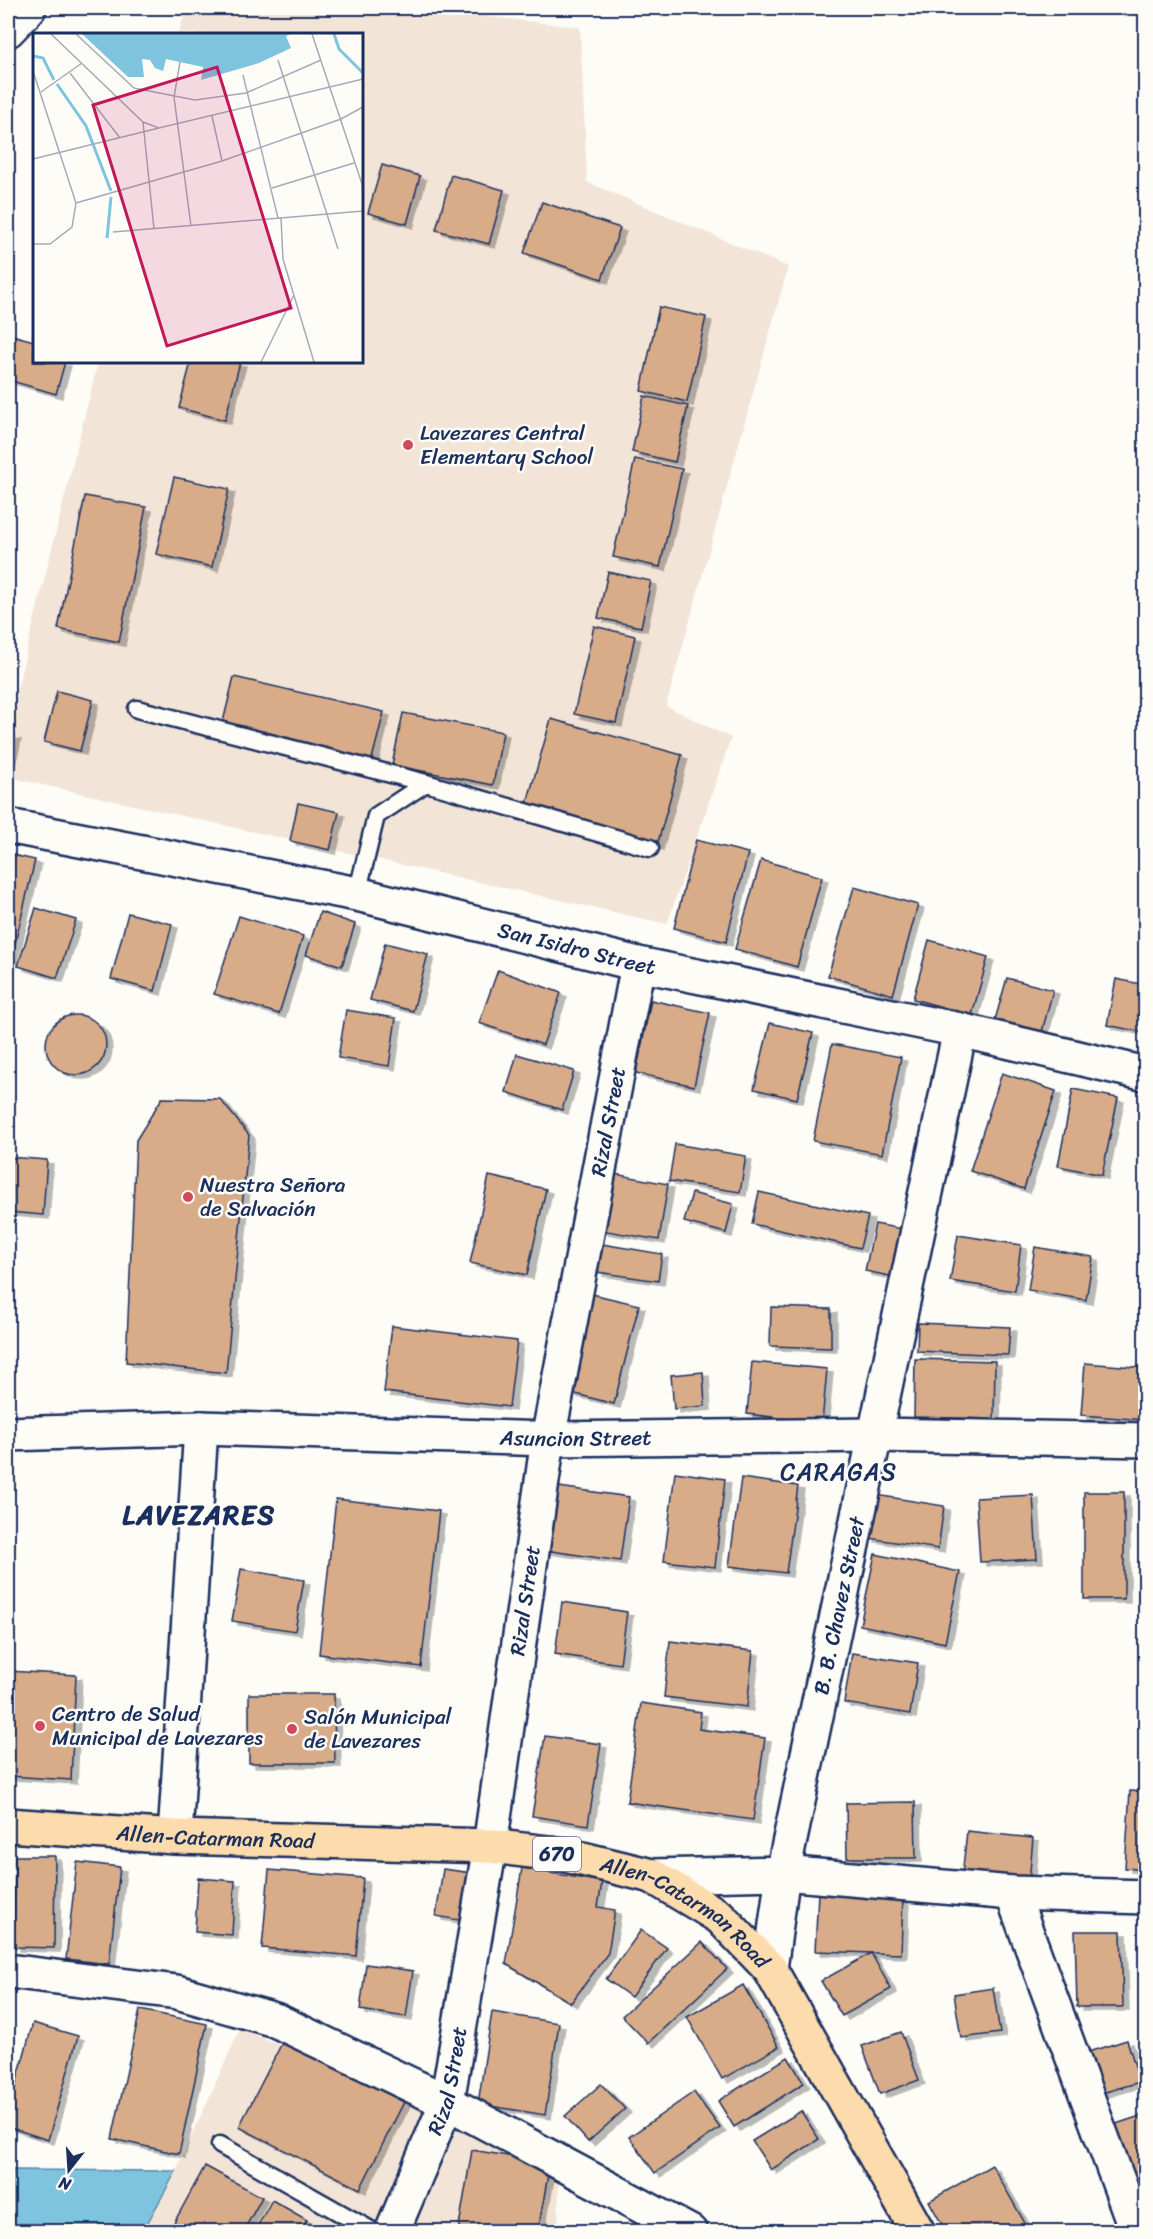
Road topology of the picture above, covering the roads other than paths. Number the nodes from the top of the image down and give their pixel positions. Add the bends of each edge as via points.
1 (29, 8) edge
2 (8, 30) edge
3 (137, 709) dead end
4 (426, 783) junction
5 (8, 826) edge
6 (650, 848) dead end
7 (357, 894) junction
8 (638, 964) junction
9 (960, 1030) junction
10 (1146, 1074) edge
11 (201, 1428) junction
12 (8, 1434) edge
13 (875, 1435) junction
14 (548, 1439) junction
15 (1146, 1440) edge
16 (8, 1825) edge
17 (175, 1837) junction
18 (490, 1846) junction
19 (783, 1873) junction
20 (652, 1876) junction
21 (1012, 1893) junction
22 (1146, 1897) edge
23 (770, 1969) junction
24 (8, 1971) edge
25 (447, 2102) junction
26 (220, 2145) dead end
27 (374, 2232) edge
28 (392, 2232) edge
29 (690, 2232) edge
30 (918, 2232) edge
31 (1137, 2232) edge

1 - 2 street
3 - 4 lane
4 - 6 lane
4 - 7 lane via 376,816
5 - 7 street, San Isidro Street
7 - 8 street, San Isidro Street
8 - 9 street, San Isidro Street
8 - 14 street, Rizal Street
9 - 10 street, San Isidro Street
9 - 13 street, B. B. Chavez Street
11 - 12 street, Asuncion Street
11 - 14 street, Asuncion Street
11 - 17 street
13 - 14 street, Asuncion Street
13 - 15 street, Asuncion Street
13 - 19 street, B. B. Chavez Street
14 - 18 street, Rizal Street
16 - 17 main road, Allen-Catarman Road / 670
17 - 18 main road, Allen-Catarman Road / 670
18 - 20 main road, Allen-Catarman Road / 670 via 566,1855
18 - 25 street, Rizal Street
19 - 20 street
19 - 21 street
19 - 23 street, B. B. Chavez Street
20 - 23 main road, Allen-Catarman Road / 670 via 720,1917
21 - 22 street
21 - 31 street
23 - 30 main road, Allen-Catarman Road / 670
24 - 25 street via 177,1992 275,2020
25 - 28 street, Rizal Street
25 - 29 street
26 - 27 lane

